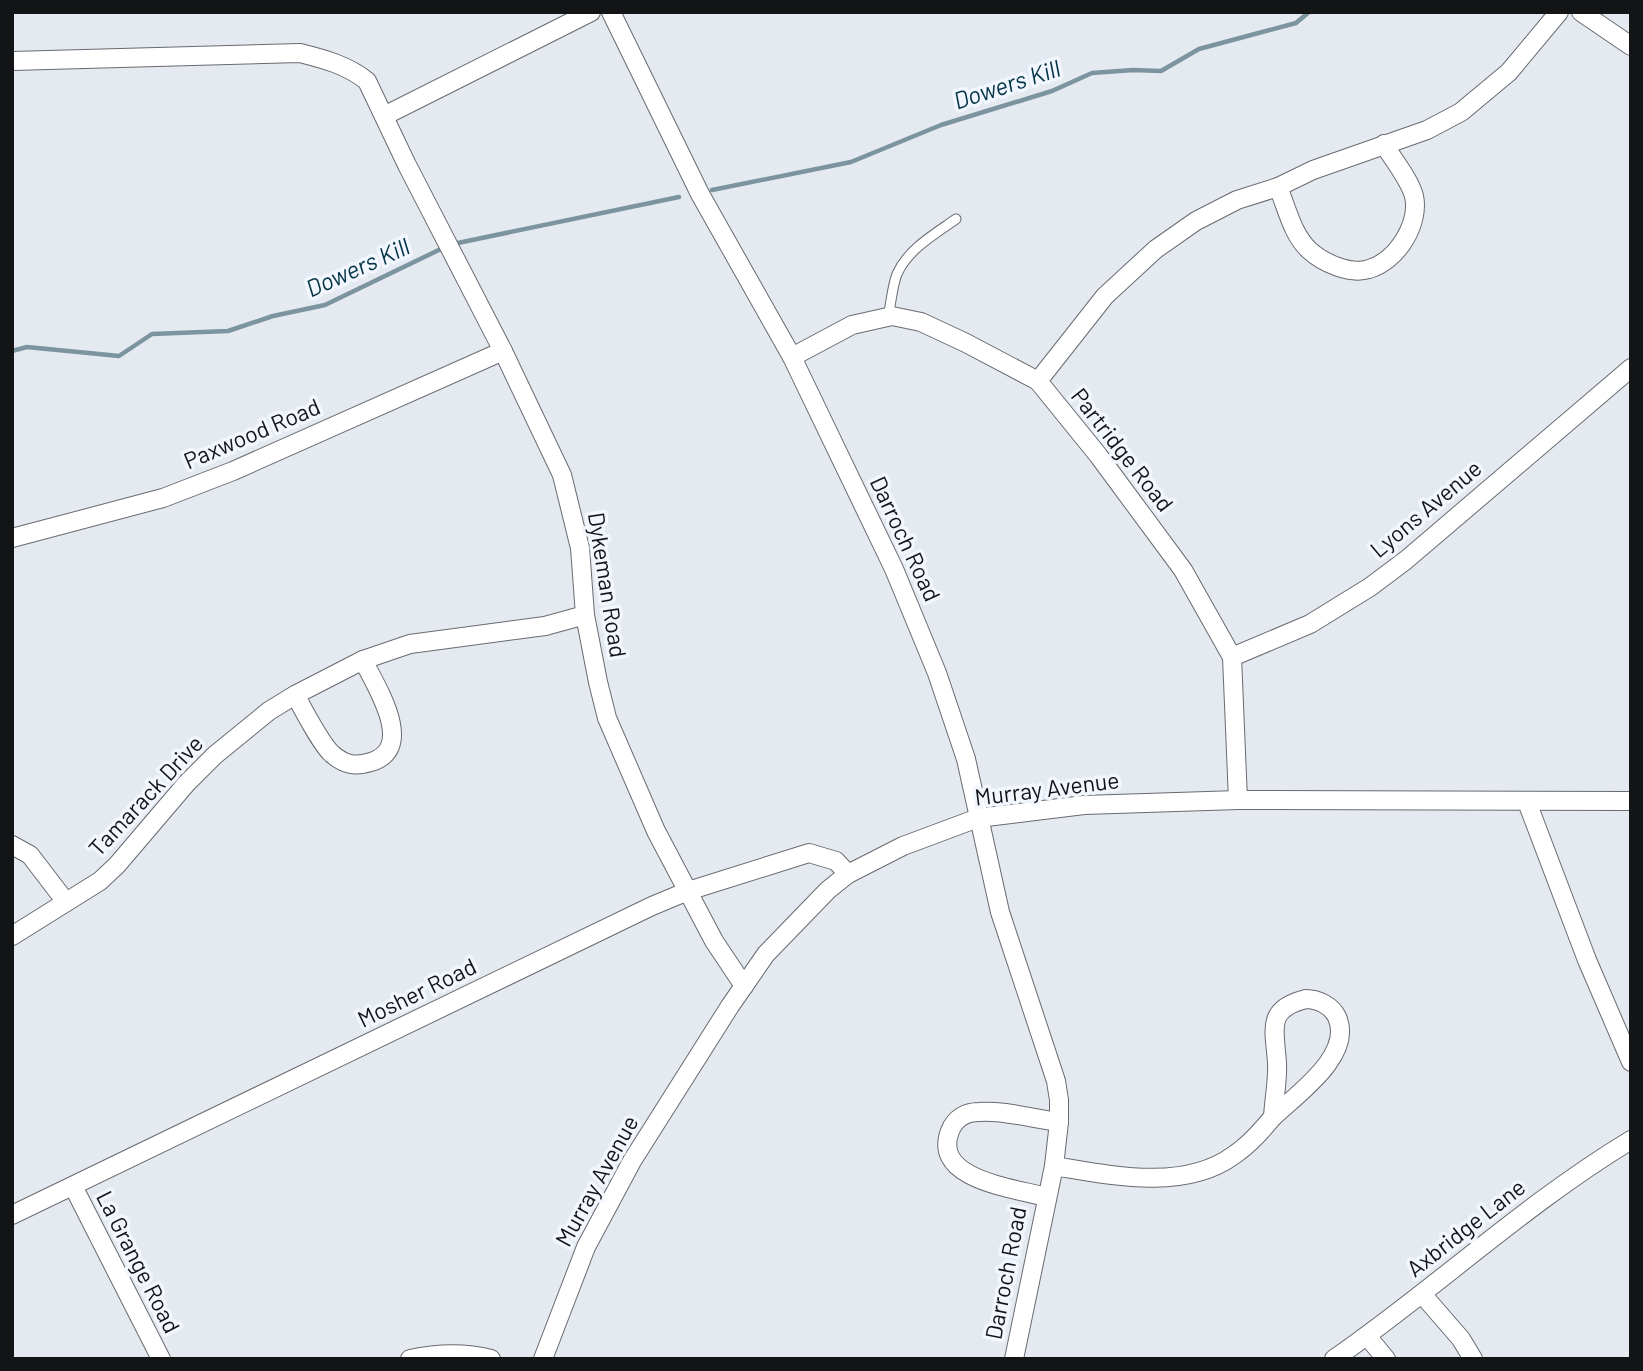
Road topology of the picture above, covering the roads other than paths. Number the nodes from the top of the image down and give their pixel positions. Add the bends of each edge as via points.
1 (591, 12) edge
2 (611, 12) edge
3 (1559, 12) edge
4 (1581, 12) edge
5 (1631, 46) edge
6 (12, 61) edge
7 (384, 116) junction
8 (1384, 144) junction
9 (1278, 187) junction
10 (957, 219) dead end
11 (888, 317) junction
12 (503, 351) junction
13 (792, 357) junction
14 (1631, 368) edge
15 (1038, 381) junction
16 (12, 538) edge
17 (585, 615) junction
18 (1232, 657) junction
19 (363, 660) junction
20 (295, 695) junction
21 (1238, 800) junction
22 (1631, 801) edge
23 (1527, 802) junction
24 (978, 818) junction
25 (12, 845) edge
26 (848, 874) junction
27 (688, 891) junction
28 (66, 902) junction
29 (12, 936) edge
30 (744, 986) junction
31 (1631, 1062) edge
32 (1273, 1117) junction
33 (1059, 1122) junction
34 (1631, 1140) edge
35 (1054, 1166) junction
36 (73, 1186) junction
37 (1046, 1197) junction
38 (12, 1215) edge
39 (1422, 1294) junction
40 (1367, 1336) junction
41 (161, 1359) edge
42 (410, 1359) edge
43 (491, 1359) edge
44 (543, 1359) edge
45 (1014, 1359) edge
46 (1334, 1359) edge
47 (1386, 1359) edge
48 (1472, 1359) edge

1 - 7 street
2 - 13 street, Darroch Road via 700,194
3 - 8 street via 1509,72 1461,112 1427,130
4 - 5 street
6 - 7 street, Dykeman Road via 300,53 356,72 367,81
7 - 12 street, Dykeman Road
8 - 9 street
8 - 9 street via 1413,196 1414,216 1404,241 1389,258 1368,270 1348,270 1310,251 1297,236
9 - 15 street via 1237,200 1156,249 1105,296
10 - 11 lane via 907,259 897,275
11 - 13 street, Partridge Road via 852,325
11 - 15 street, Partridge Road via 921,322
12 - 16 street, Paxwood Road via 163,498
12 - 17 street, Dykeman Road via 562,475 580,548
13 - 24 street, Darroch Road via 894,569 937,673 966,759
14 - 18 street, Lyons Avenue via 1370,587 1310,624
15 - 18 street, Partridge Road via 1182,570
17 - 19 street, Tamarack Drive via 545,626 410,644
17 - 27 street, Dykeman Road via 607,718 638,793
18 - 21 street, Partridge Road
19 - 20 street, Tamarack Drive
19 - 20 street via 393,729 388,749 376,761 350,765 332,754
20 - 28 street, Tamarack Drive via 215,755 117,865
21 - 23 street, Murray Avenue
21 - 24 street, Murray Avenue via 1084,805
22 - 23 street, Murray Avenue
23 - 31 street
24 - 26 street, Murray Avenue via 903,846
24 - 33 street, Darroch Road via 1000,912 1056,1081
25 - 28 street via 30,855
26 - 27 street, Mosher Road via 836,861 809,853
26 - 30 street, Murray Avenue via 766,954
27 - 30 street, Dykeman Road
27 - 36 street, Mosher Road
28 - 29 street, Tamarack Drive
30 - 44 street, Murray Avenue via 632,1161 586,1247
32 - 32 street via 1327,1065 1339,1046 1342,1036 1336,1013 1313,999 1285,1007 1273,1029 1277,1065
32 - 35 street via 1232,1157 1180,1176 1150,1178
33 - 35 street, Darroch Road
33 - 37 street, Darroch Road via 978,1112 960,1118 948,1136 950,1156 969,1175
34 - 39 street, Axbridge Lane via 1496,1233
35 - 37 street, Darroch Road
36 - 38 street, Mosher Road
36 - 41 street, La Grange Road
37 - 45 street, Darroch Road
39 - 40 street, Axbridge Lane
39 - 48 street
40 - 46 street, Axbridge Lane
40 - 47 street
42 - 43 street via 436,1354

